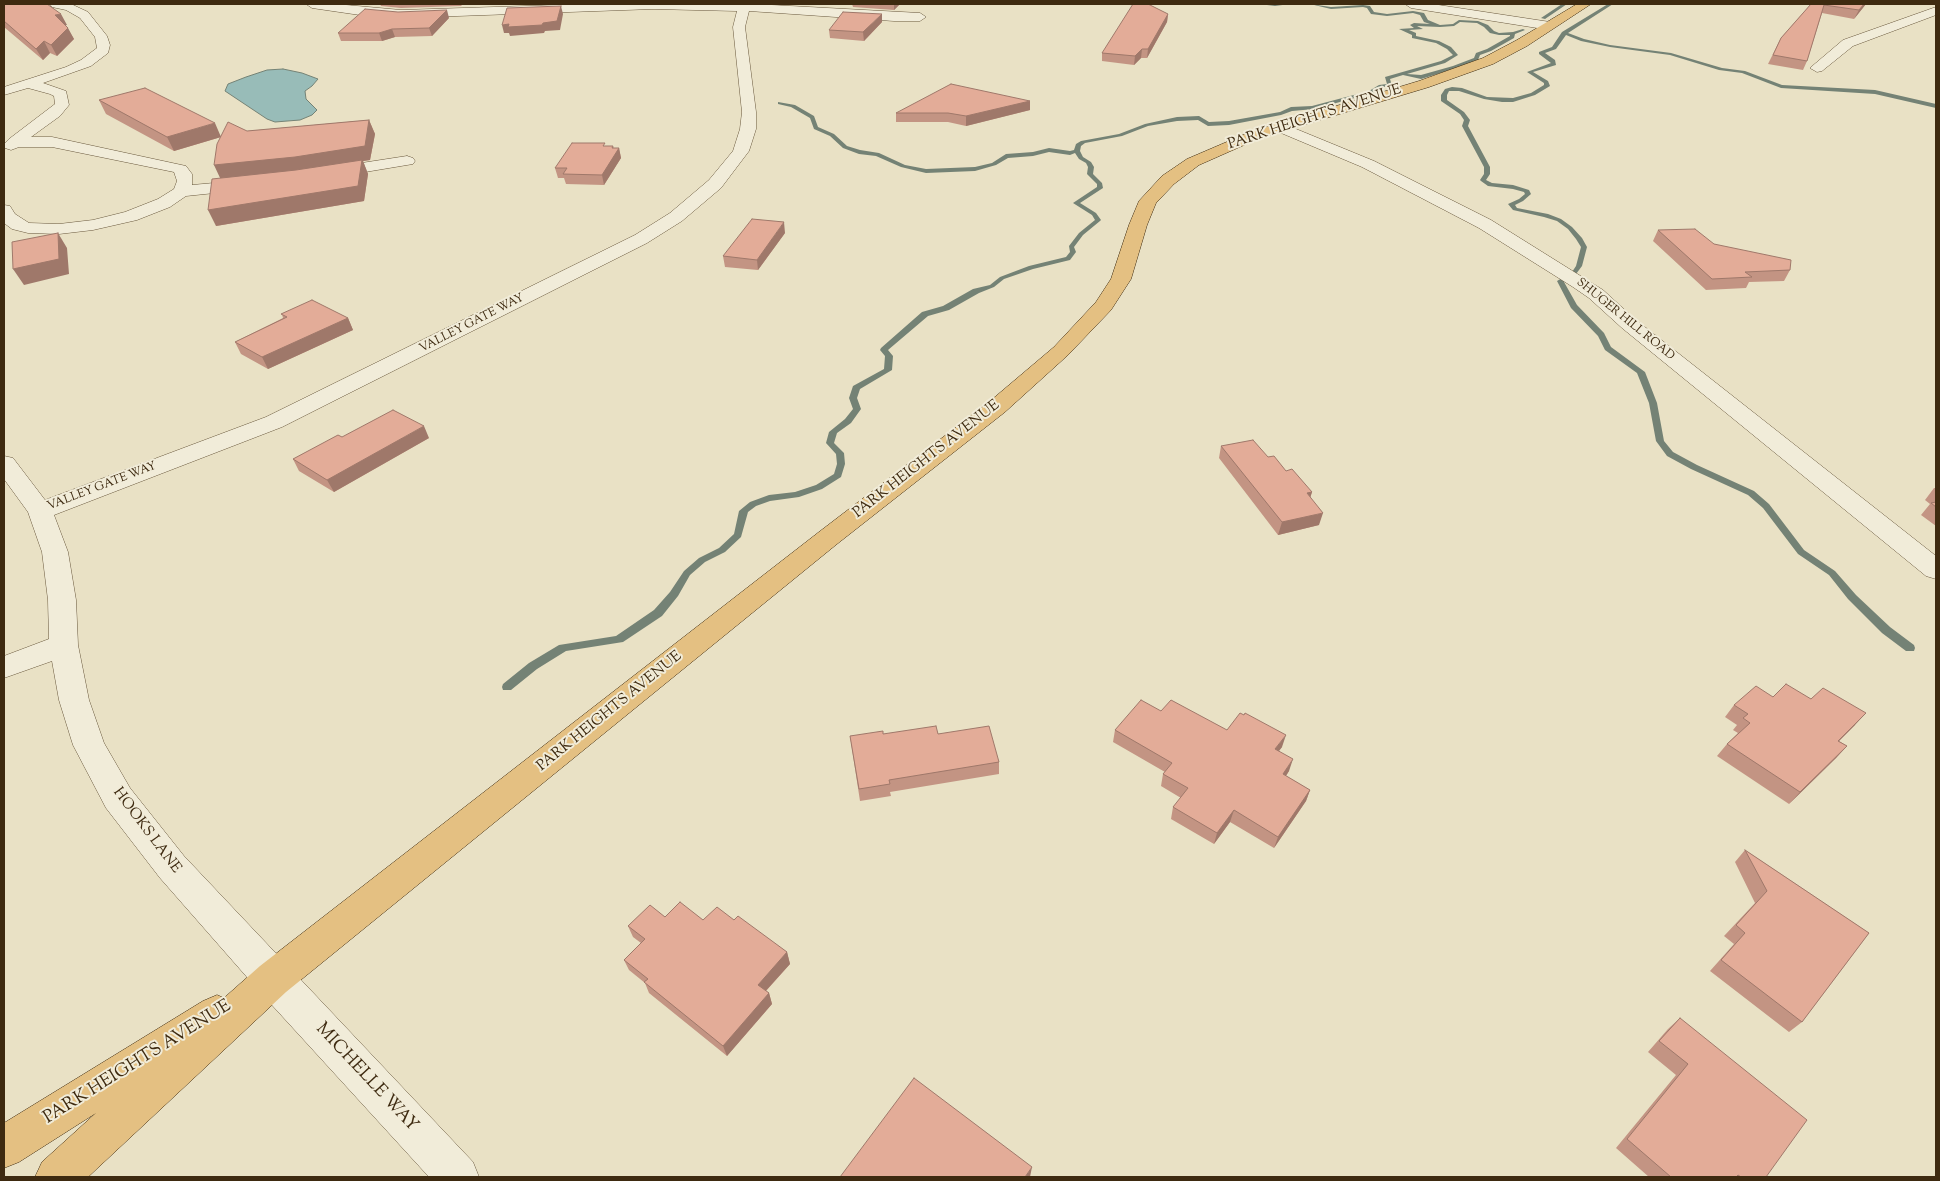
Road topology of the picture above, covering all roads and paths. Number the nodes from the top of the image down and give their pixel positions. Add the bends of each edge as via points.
1 (56, 4) edge
2 (312, 4) edge
3 (1410, 4) edge
4 (1585, 4) edge
5 (744, 6) junction
6 (1936, 11) edge
7 (920, 17) dead end
8 (1550, 26) junction
9 (1817, 68) dead end
10 (30, 84) junction
11 (4, 91) edge
12 (1279, 127) junction
13 (9, 147) edge
14 (407, 161) dead end
15 (311, 176) edge
16 (266, 182) edge
17 (182, 191) junction
18 (4, 210) edge
19 (4, 463) edge
20 (40, 511) junction
21 (1936, 570) edge
22 (64, 645) junction
23 (4, 668) edge
24 (273, 979) junction
25 (4, 1147) edge
26 (57, 1177) edge
27 (458, 1177) edge

1 - 10 street via 84,15 104,45 86,63
2 - 5 street via 360,12 401,14 612,5
3 - 8 street
4 - 8 main road, PARK HEIGHTS AVENUE
5 - 7 street
5 - 20 street, VALLEY GATE WAY via 739,28 749,112 741,151 715,184 676,217 632,243 274,422
6 - 9 street via 1848,43
8 - 12 main road, PARK HEIGHTS AVENUE via 1507,53 1464,71
10 - 11 street
10 - 13 street via 61,94 62,104 55,113
12 - 21 street, SHUGER HILL ROAD via 1385,173 1486,224 1580,283
12 - 24 main road, PARK HEIGHTS AVENUE via 1193,162 1168,180 1148,201 1121,280 1104,306 1061,351 997,407
13 - 17 street via 52,142 180,169 185,181
14 - 15 street
16 - 17 street
17 - 18 street via 164,203 131,216 76,227 28,228 7,217
19 - 20 street, HOOKS LANE
20 - 22 street, HOOKS LANE via 55,552
22 - 23 street
22 - 24 street, HOOKS LANE via 74,700 89,745 118,798 172,868
24 - 25 main road, PARK HEIGHTS AVENUE
24 - 26 main road, PARK HEIGHTS AVENUE
24 - 27 street, MICHELLE WAY

